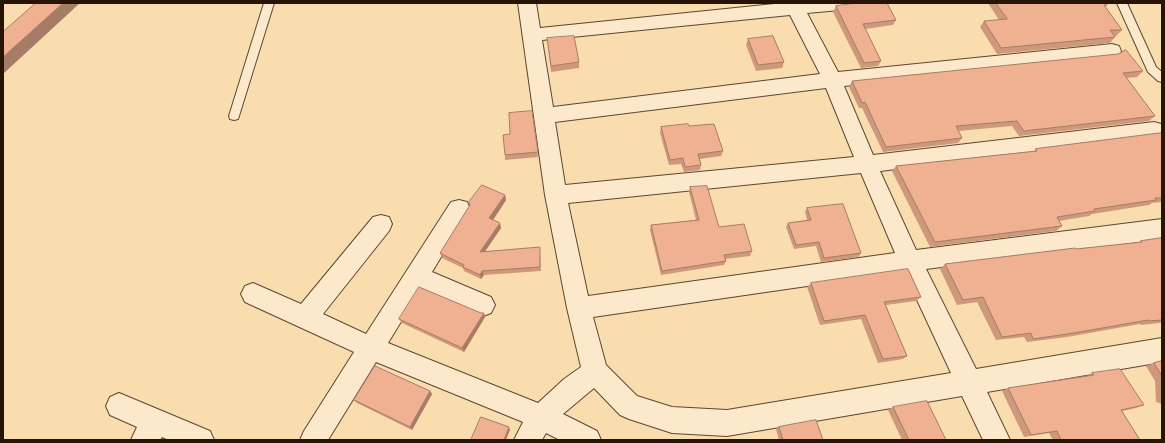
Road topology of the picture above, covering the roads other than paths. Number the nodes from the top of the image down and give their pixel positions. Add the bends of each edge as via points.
1 (270, 3) edge
2 (527, 3) edge
3 (851, 3) edge
4 (1122, 3) edge
5 (794, 6) edge
6 (532, 35) junction
7 (1112, 51) dead end
8 (1162, 78) edge
9 (832, 80) junction
10 (234, 116) dead end
11 (545, 116) junction
12 (1154, 130) dead end
13 (867, 164) junction
14 (556, 195) junction
15 (460, 209) dead end
16 (381, 224) dead end
17 (1162, 229) edge
18 (910, 261) junction
19 (416, 276) junction
20 (253, 294) dead end
21 (483, 305) dead end
22 (579, 308) junction
23 (305, 318) junction
24 (370, 348) junction
25 (1162, 350) edge
26 (595, 372) junction
27 (969, 382) junction
28 (119, 406) dead end
29 (541, 417) junction
30 (151, 431) edge
31 (201, 440) edge
32 (313, 440) edge
33 (527, 440) edge
34 (588, 440) edge
35 (997, 440) edge

1 - 10 lane
2 - 6 street
3 - 5 street
4 - 8 lane via 1152,69
5 - 6 street
5 - 9 street
6 - 11 street
7 - 9 street
9 - 11 street
9 - 13 street
11 - 14 street
12 - 13 street
13 - 14 street
13 - 18 street
14 - 22 street
15 - 19 street
16 - 23 street
17 - 18 street
18 - 22 street
18 - 27 street
19 - 21 street
19 - 24 street
20 - 23 street
22 - 26 street
23 - 24 street
24 - 29 street
24 - 32 street
25 - 27 street
26 - 27 street via 629,406 672,420 727,423
26 - 29 street
27 - 35 street
28 - 30 street
29 - 33 street
29 - 34 street
30 - 31 street

